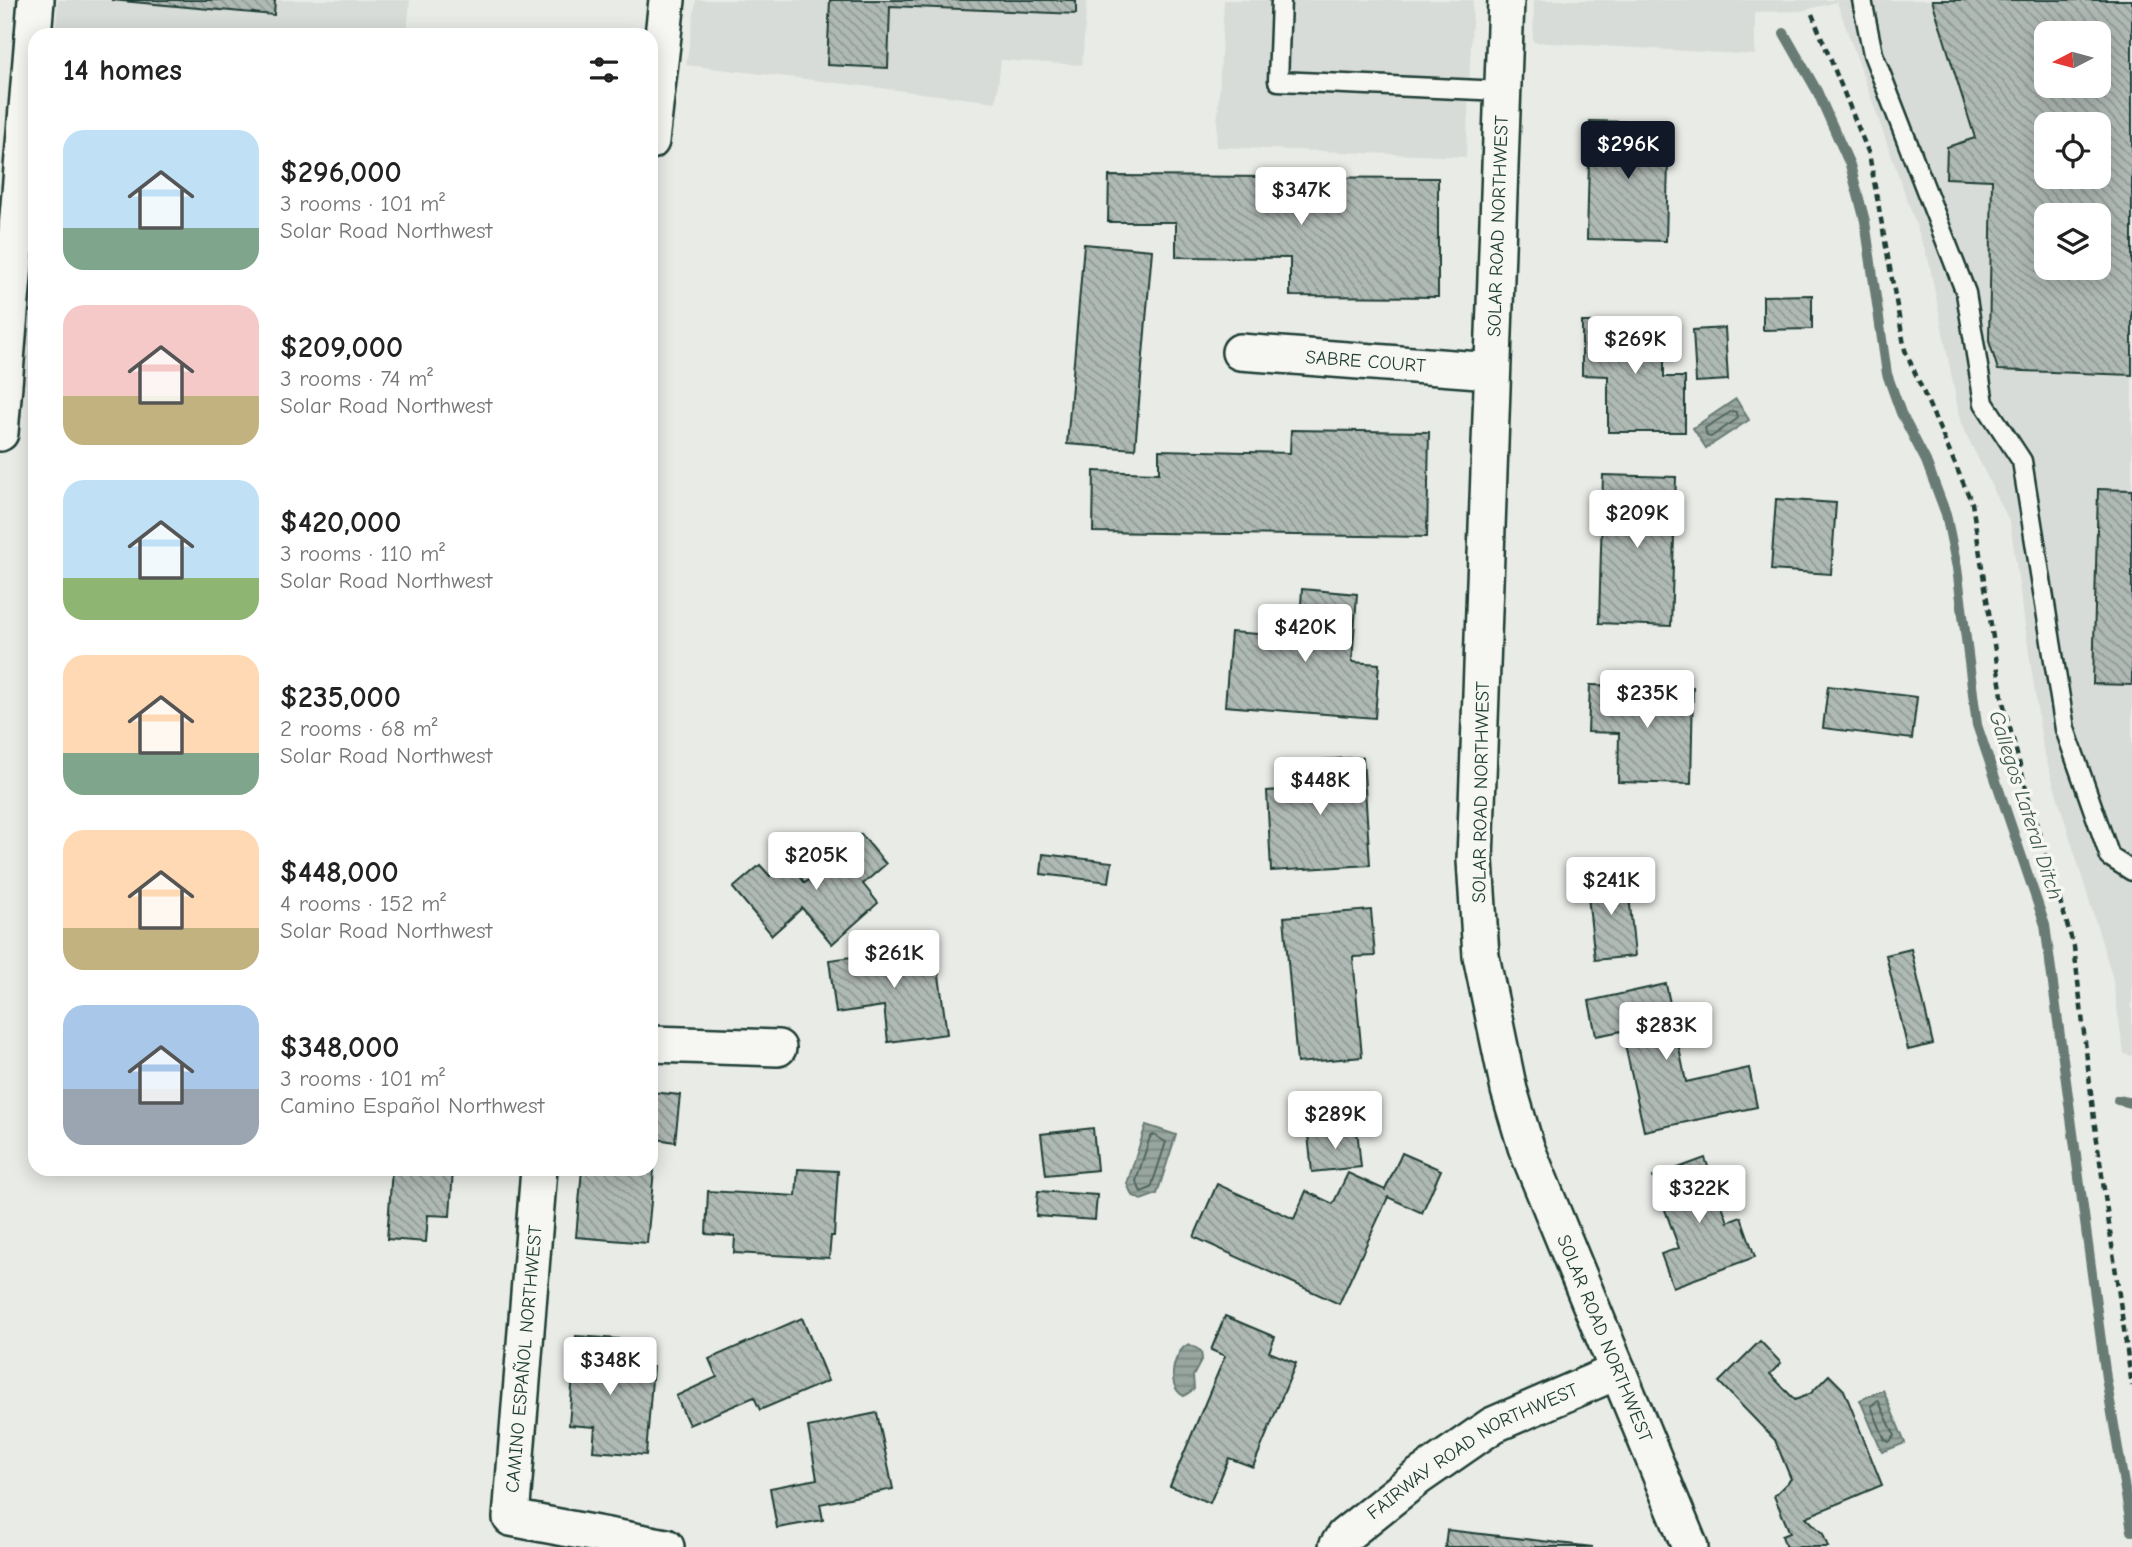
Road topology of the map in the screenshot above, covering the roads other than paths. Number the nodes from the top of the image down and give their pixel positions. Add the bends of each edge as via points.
1 (36, 0) edge
2 (667, 0) edge
3 (1281, 0) edge
4 (1506, 0) edge
5 (1861, 0) edge
6 (34, 28) edge
7 (658, 79) edge
8 (1503, 90) junction
9 (28, 96) edge
10 (1240, 352) dead end
11 (1492, 372) junction
12 (0, 433) edge
13 (2132, 871) edge
14 (658, 1044) edge
15 (778, 1048) dead end
16 (538, 1176) edge
17 (1618, 1371) junction
18 (666, 1547) edge
19 (1337, 1547) edge
20 (1690, 1547) edge

1 - 6 street
2 - 7 street
3 - 8 lane via 1278,81
4 - 8 street, SOLAR ROAD NORTHWEST
5 - 13 lane via 1873,54 1966,293 1984,402 2022,461 2066,729 2109,857
8 - 11 street, SOLAR ROAD NORTHWEST
9 - 12 street
10 - 11 street, SABRE COURT
11 - 17 street, SOLAR ROAD NORTHWEST via 1475,860 1481,956 1506,1079 1527,1147
14 - 15 street
16 - 18 street, CAMINO ESPAÑOL NORTHWEST via 511,1518
17 - 19 street, FAIRWAY ROAD NORTHWEST via 1493,1425 1418,1477 1344,1536
17 - 20 street, SOLAR ROAD NORTHWEST

